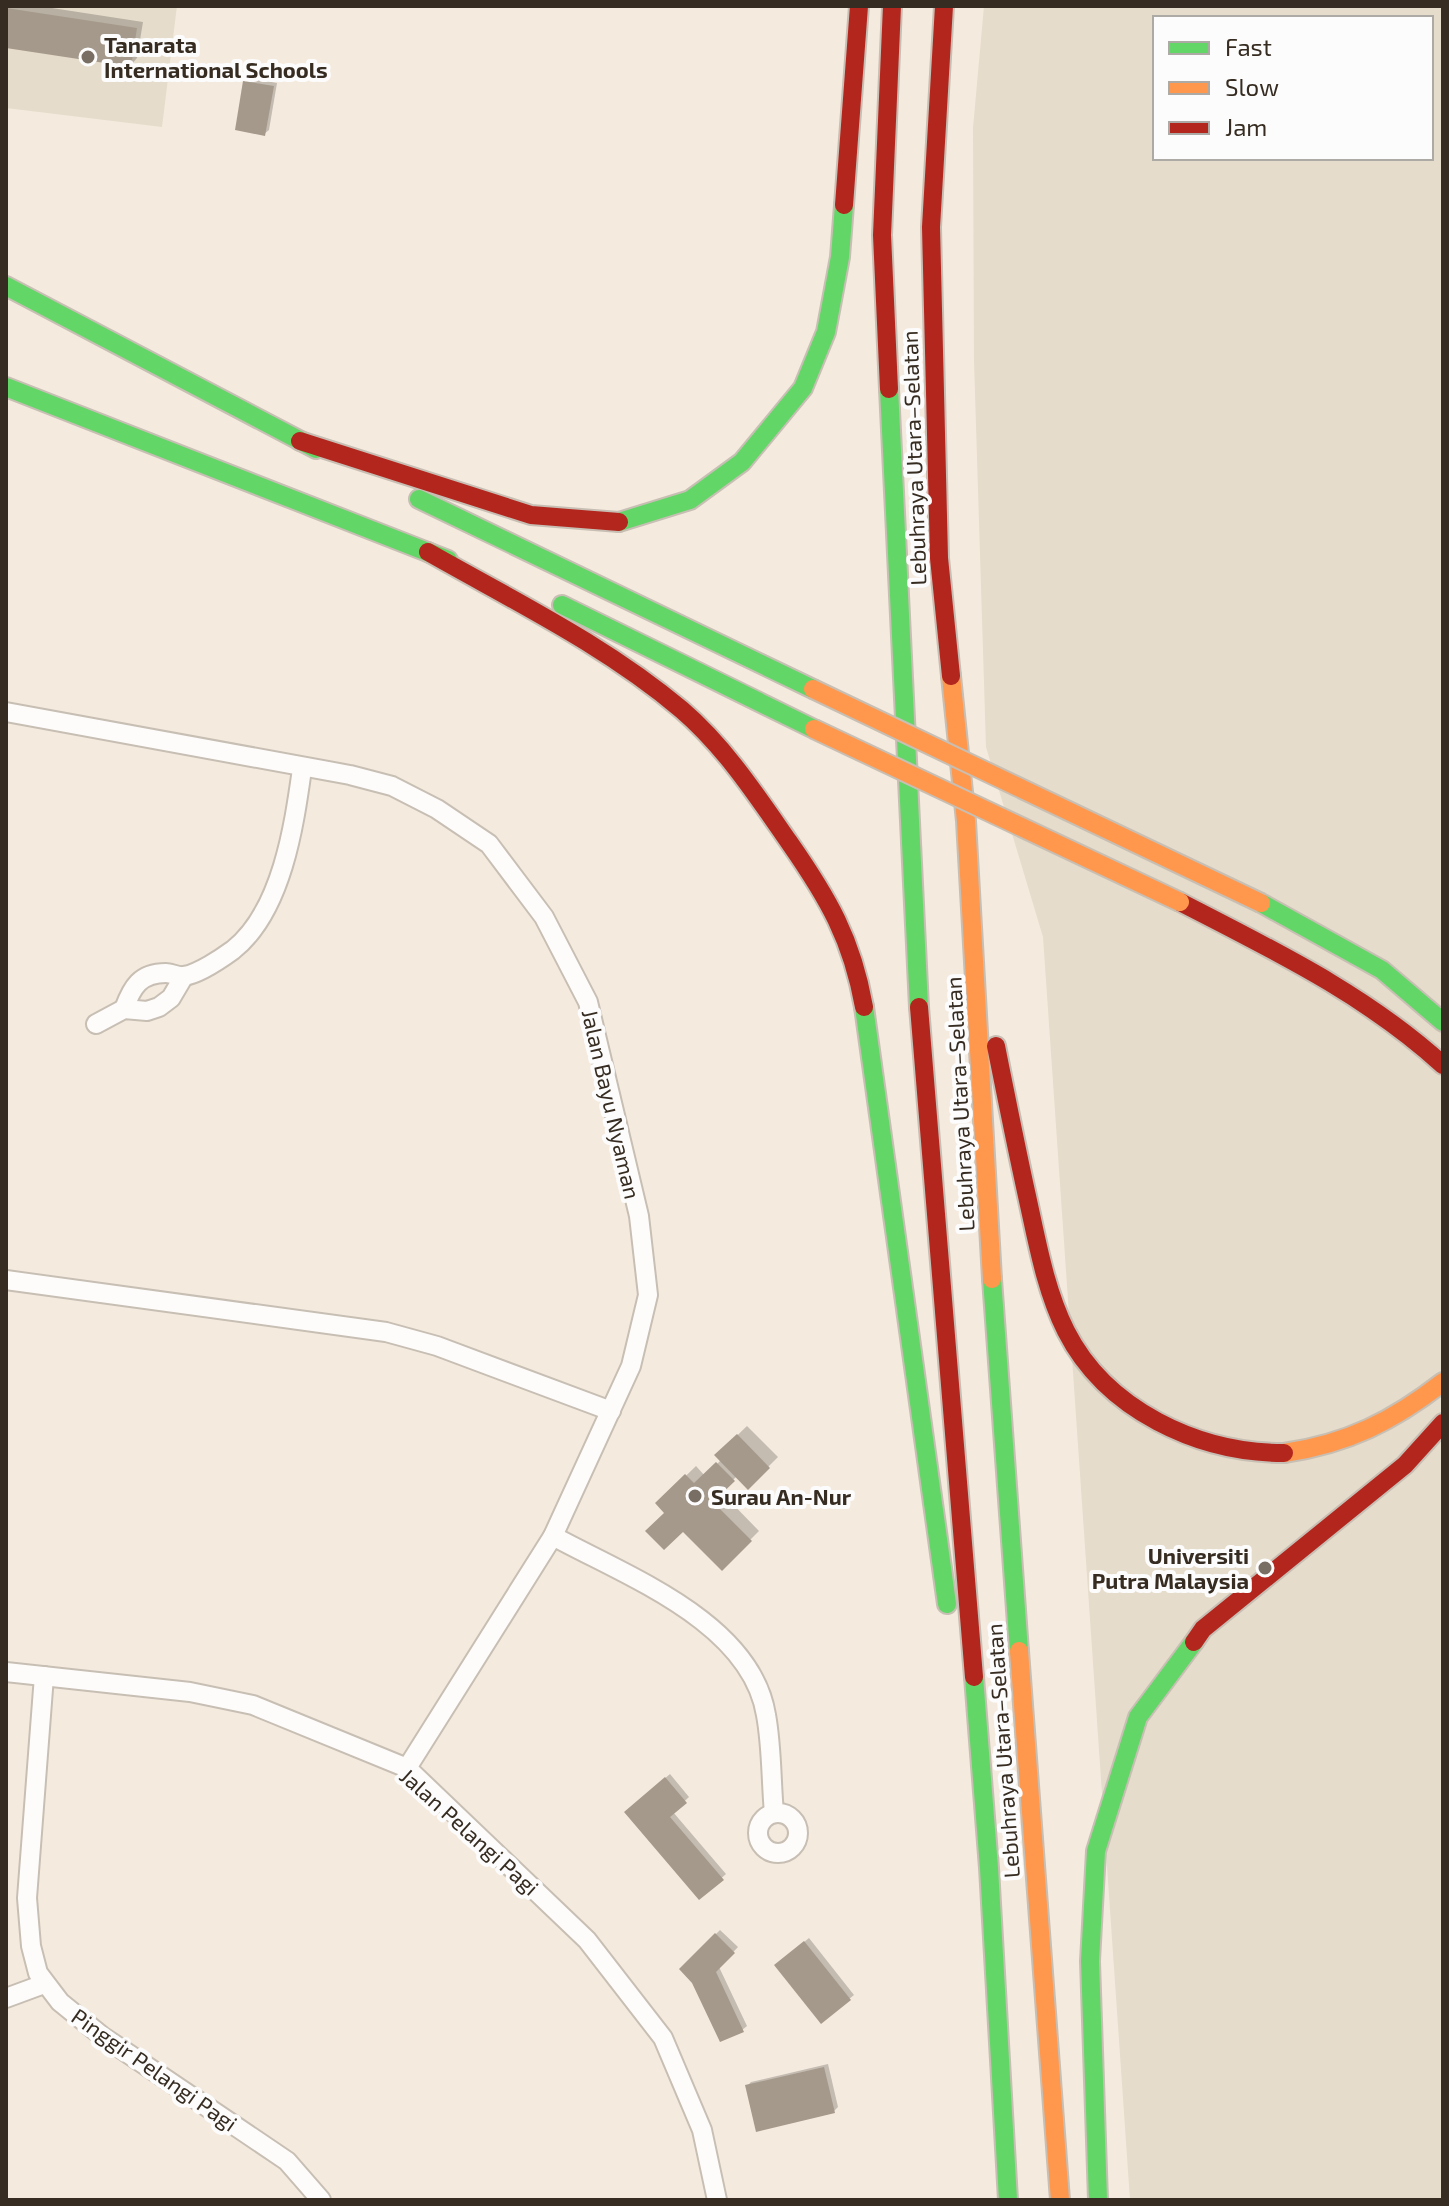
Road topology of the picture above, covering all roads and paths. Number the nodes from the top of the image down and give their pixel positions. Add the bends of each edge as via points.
1 (859, 6) edge
2 (892, 6) edge
3 (944, 6) edge
4 (6, 286) edge
5 (6, 387) edge
6 (300, 441) junction
7 (428, 552) junction
8 (6, 712) edge
9 (302, 769) junction
10 (184, 976) junction
11 (976, 982) junction
12 (124, 1009) junction
13 (1443, 1022) edge
14 (96, 1024) dead end
15 (1443, 1065) edge
16 (6, 1280) edge
17 (1443, 1382) edge
18 (611, 1411) junction
19 (1443, 1423) edge
20 (553, 1536) junction
21 (6, 1672) edge
22 (44, 1676) junction
23 (407, 1768) junction
24 (774, 1813) dead end
25 (989, 1868) junction
26 (41, 1979) junction
27 (6, 1986) edge
28 (6, 1998) edge
29 (321, 2200) edge
30 (717, 2200) edge
31 (1008, 2200) edge
32 (1060, 2200) edge
33 (1098, 2200) edge

1 - 6 highway via 840,257 826,332 803,388 742,462 690,500 619,522 531,515
2 - 25 highway, Lebuhraya Utara–Selatan via 882,235 898,630 917,979
3 - 11 highway, Lebuhraya Utara–Selatan via 931,227 933,428 939,558 966,821
4 - 6 highway
5 - 7 highway
6 - 13 highway, bridge via 1261,903 1338,944 1428,1004
7 - 15 highway, bridge via 525,587 1180,902 1345,988 1384,1013
7 - 25 highway via 603,651 683,711 740,771 788,836 825,894 856,961
8 - 9 street, Jalan Bayu Nyaman
9 - 10 street via 293,830 271,897 233,950
9 - 18 street, Jalan Bayu Nyaman via 392,786 489,844 544,917 588,1002 639,1216 648,1295 631,1366
10 - 12 street via 159,1007
10 - 12 street via 152,973 139,979
11 - 17 highway via 994,1039 1045,1281 1080,1354 1133,1406 1171,1432 1212,1449 1260,1455 1340,1443 1416,1407
11 - 32 highway, Lebuhraya Utara–Selatan via 997,1357
12 - 14 street
16 - 18 street via 386,1332
18 - 20 street, Jalan Bayu Nyaman
19 - 33 highway via 1405,1465 1203,1629 1138,1717 1096,1851 1090,1961
20 - 23 street, Jalan Bayu Nyaman
20 - 24 street via 681,1605 733,1646 766,1713
21 - 22 street, Jalan Pelangi Pagi
22 - 23 street, Jalan Pelangi Pagi via 190,1692 253,1705
22 - 26 street via 27,1898 31,1946
23 - 30 street, Jalan Pelangi Pagi via 587,1940 663,2038 702,2130
25 - 31 highway, Lebuhraya Utara–Selatan
26 - 27 street
26 - 28 street
26 - 29 street, Pinggir Pelangi Pagi via 102,2036 287,2161

